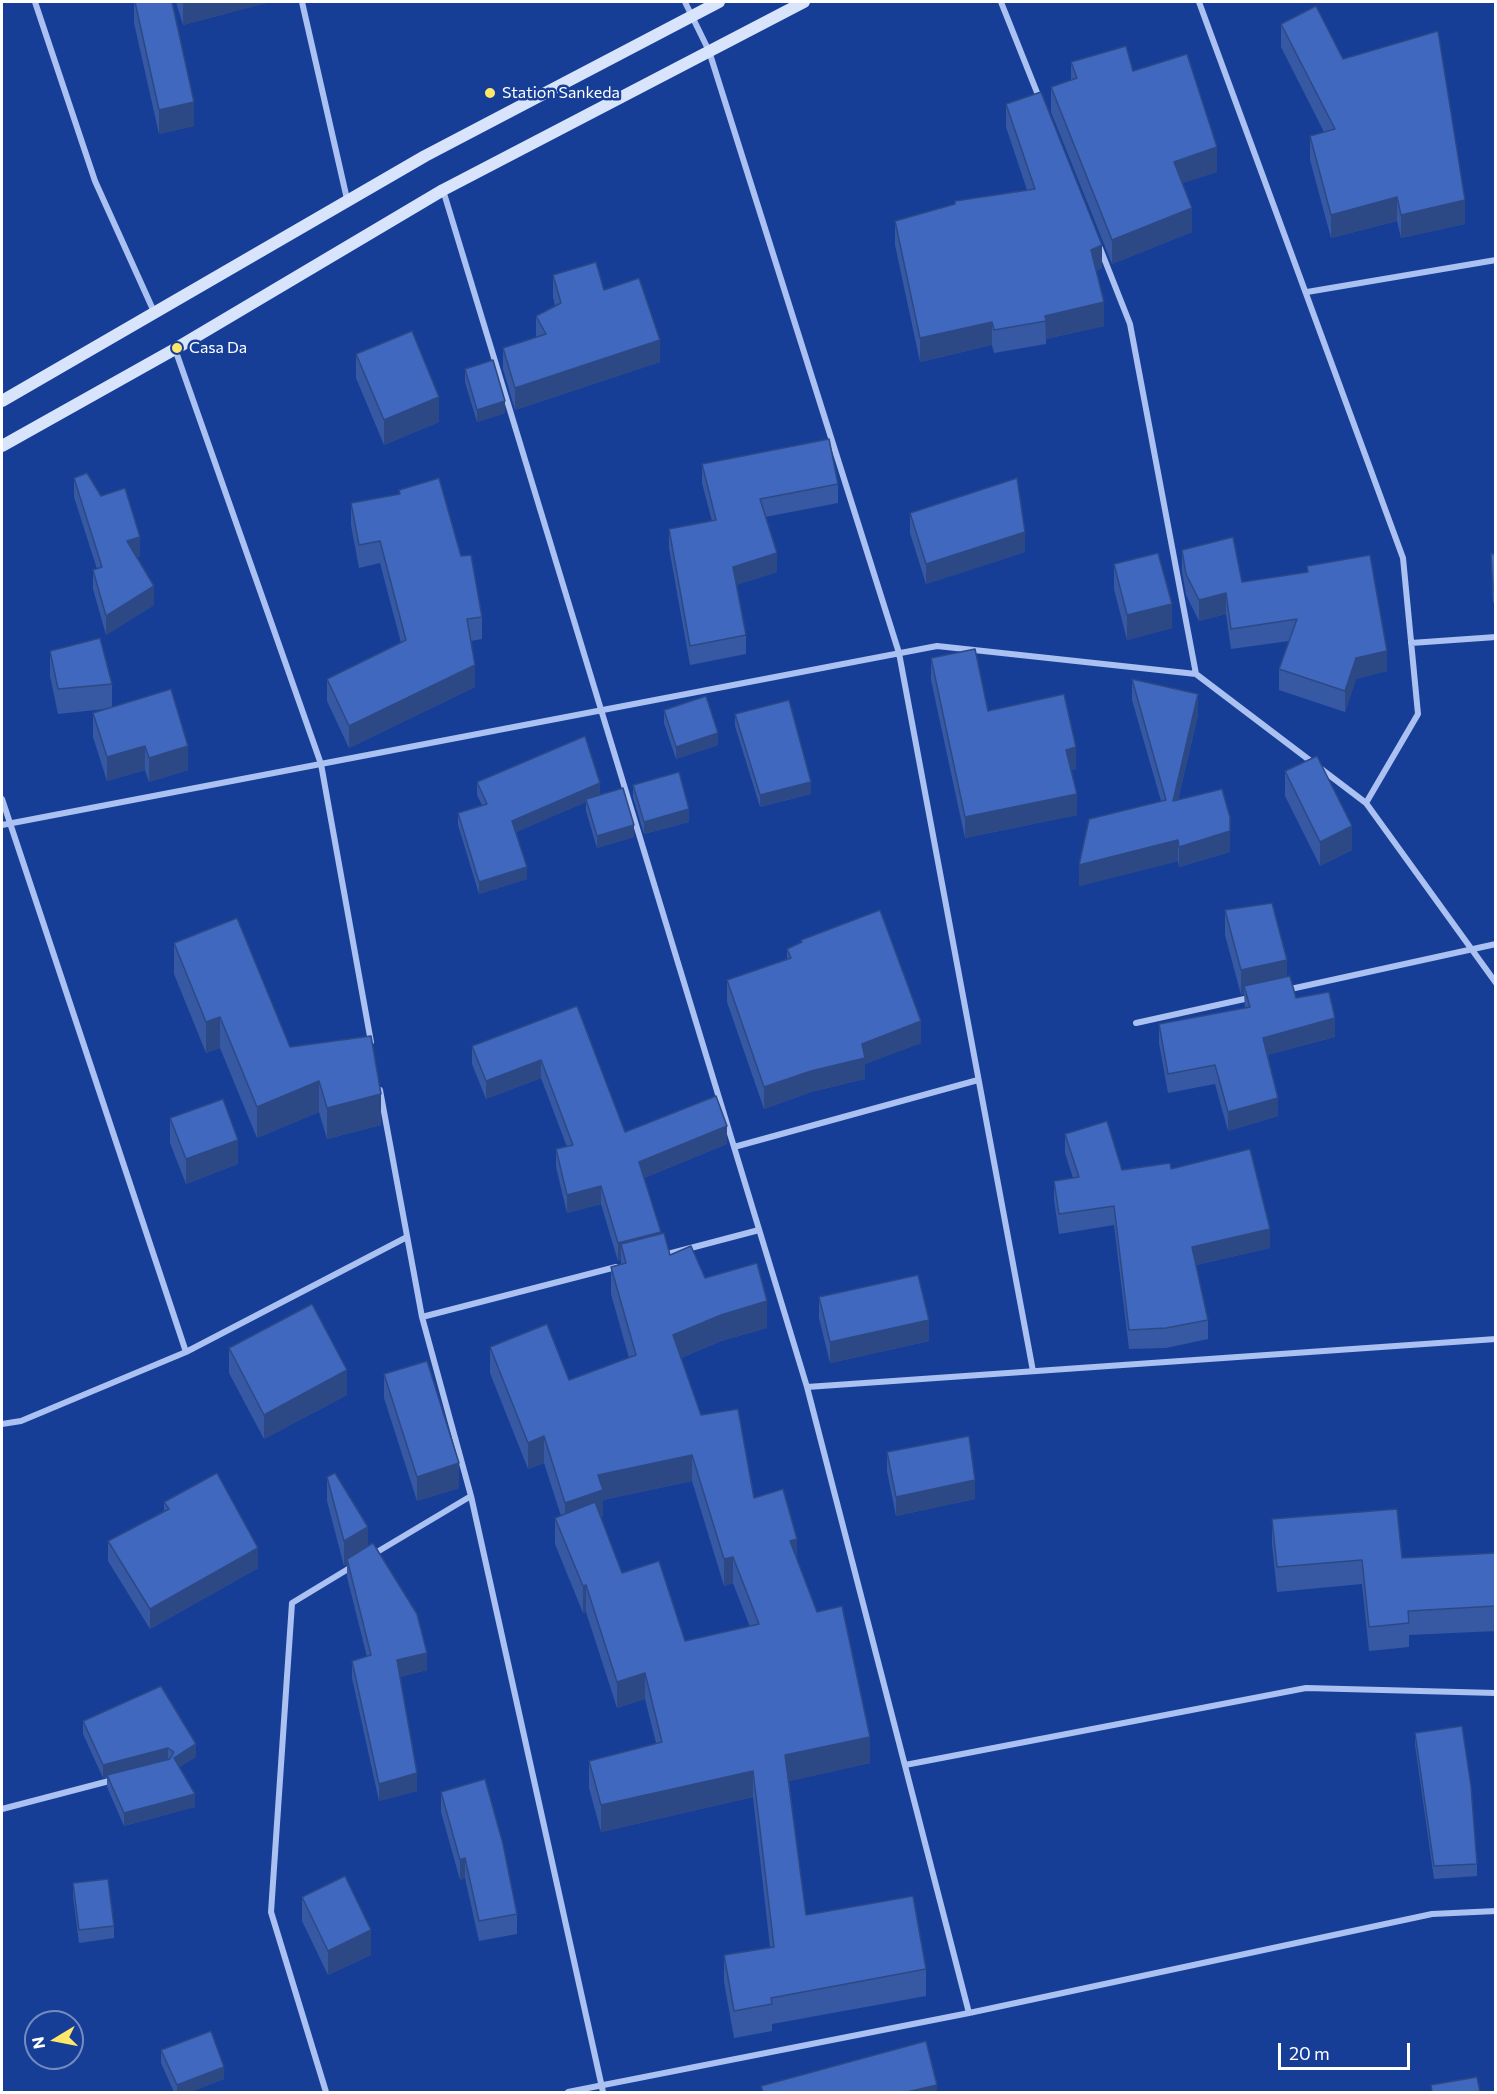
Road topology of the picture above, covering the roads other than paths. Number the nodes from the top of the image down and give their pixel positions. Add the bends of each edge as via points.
1 (35, 2) edge
2 (302, 2) edge
3 (685, 2) edge
4 (718, 2) edge
5 (804, 2) edge
6 (1001, 2) edge
7 (1199, 2) edge
8 (692, 15) junction
9 (709, 51) junction
10 (1046, 113) edge
11 (443, 190) junction
12 (347, 199) junction
13 (1095, 235) edge
14 (1496, 260) edge
15 (1307, 292) junction
16 (155, 315) junction
17 (175, 349) junction
18 (2, 401) edge
19 (2, 446) edge
20 (1496, 637) edge
21 (1411, 643) junction
22 (898, 653) junction
23 (1196, 674) junction
24 (601, 710) junction
25 (321, 764) junction
26 (2, 799) edge
27 (1366, 803) junction
28 (10, 823) junction
29 (2, 825) edge
30 (1496, 944) edge
31 (1469, 950) junction
32 (1496, 983) edge
33 (1274, 993) edge
34 (1262, 995) edge
35 (1136, 1023) dead end
36 (373, 1053) edge
37 (978, 1080) junction
38 (380, 1087) edge
39 (734, 1147) junction
40 (759, 1230) junction
41 (407, 1237) junction
42 (658, 1256) edge
43 (624, 1265) edge
44 (422, 1317) junction
45 (1496, 1340) edge
46 (186, 1352) junction
47 (1033, 1371) junction
48 (807, 1386) junction
49 (2, 1425) edge
50 (471, 1496) junction
51 (1496, 1693) edge
52 (905, 1765) junction
53 (124, 1778) edge
54 (2, 1809) edge
55 (1496, 1911) edge
56 (969, 2013) junction
57 (603, 2090) edge
58 (326, 2092) edge
59 (568, 2092) edge

1 - 16 street via 95,181
2 - 12 street
3 - 8 street
4 - 8 main road
5 - 9 main road
6 - 10 street
7 - 15 street
8 - 9 street
8 - 12 main road
9 - 11 main road
9 - 22 street
11 - 17 main road
11 - 24 street
12 - 16 main road
13 - 23 street via 1130,324
14 - 15 street
15 - 21 street via 1403,558
16 - 18 main road
17 - 19 main road
17 - 25 street
20 - 21 street
21 - 27 street via 1418,714
22 - 23 street via 937,646
22 - 24 street
22 - 37 street
23 - 27 street
24 - 25 street
24 - 39 street
25 - 28 street
25 - 36 street
26 - 28 street
27 - 31 street
28 - 29 street
28 - 46 street
30 - 31 street
31 - 32 street
31 - 33 street
34 - 35 street
37 - 39 street
37 - 47 street
38 - 41 street
39 - 40 street
40 - 42 street
40 - 48 street
41 - 44 street
41 - 46 street
43 - 44 street
44 - 50 street
45 - 47 street
46 - 49 street via 21,1421
47 - 48 street
48 - 52 street
50 - 57 street
50 - 58 street via 292,1603 271,1912
51 - 52 street via 1306,1689
52 - 56 street
53 - 54 street
55 - 56 street via 1432,1914
56 - 57 street
57 - 59 street

